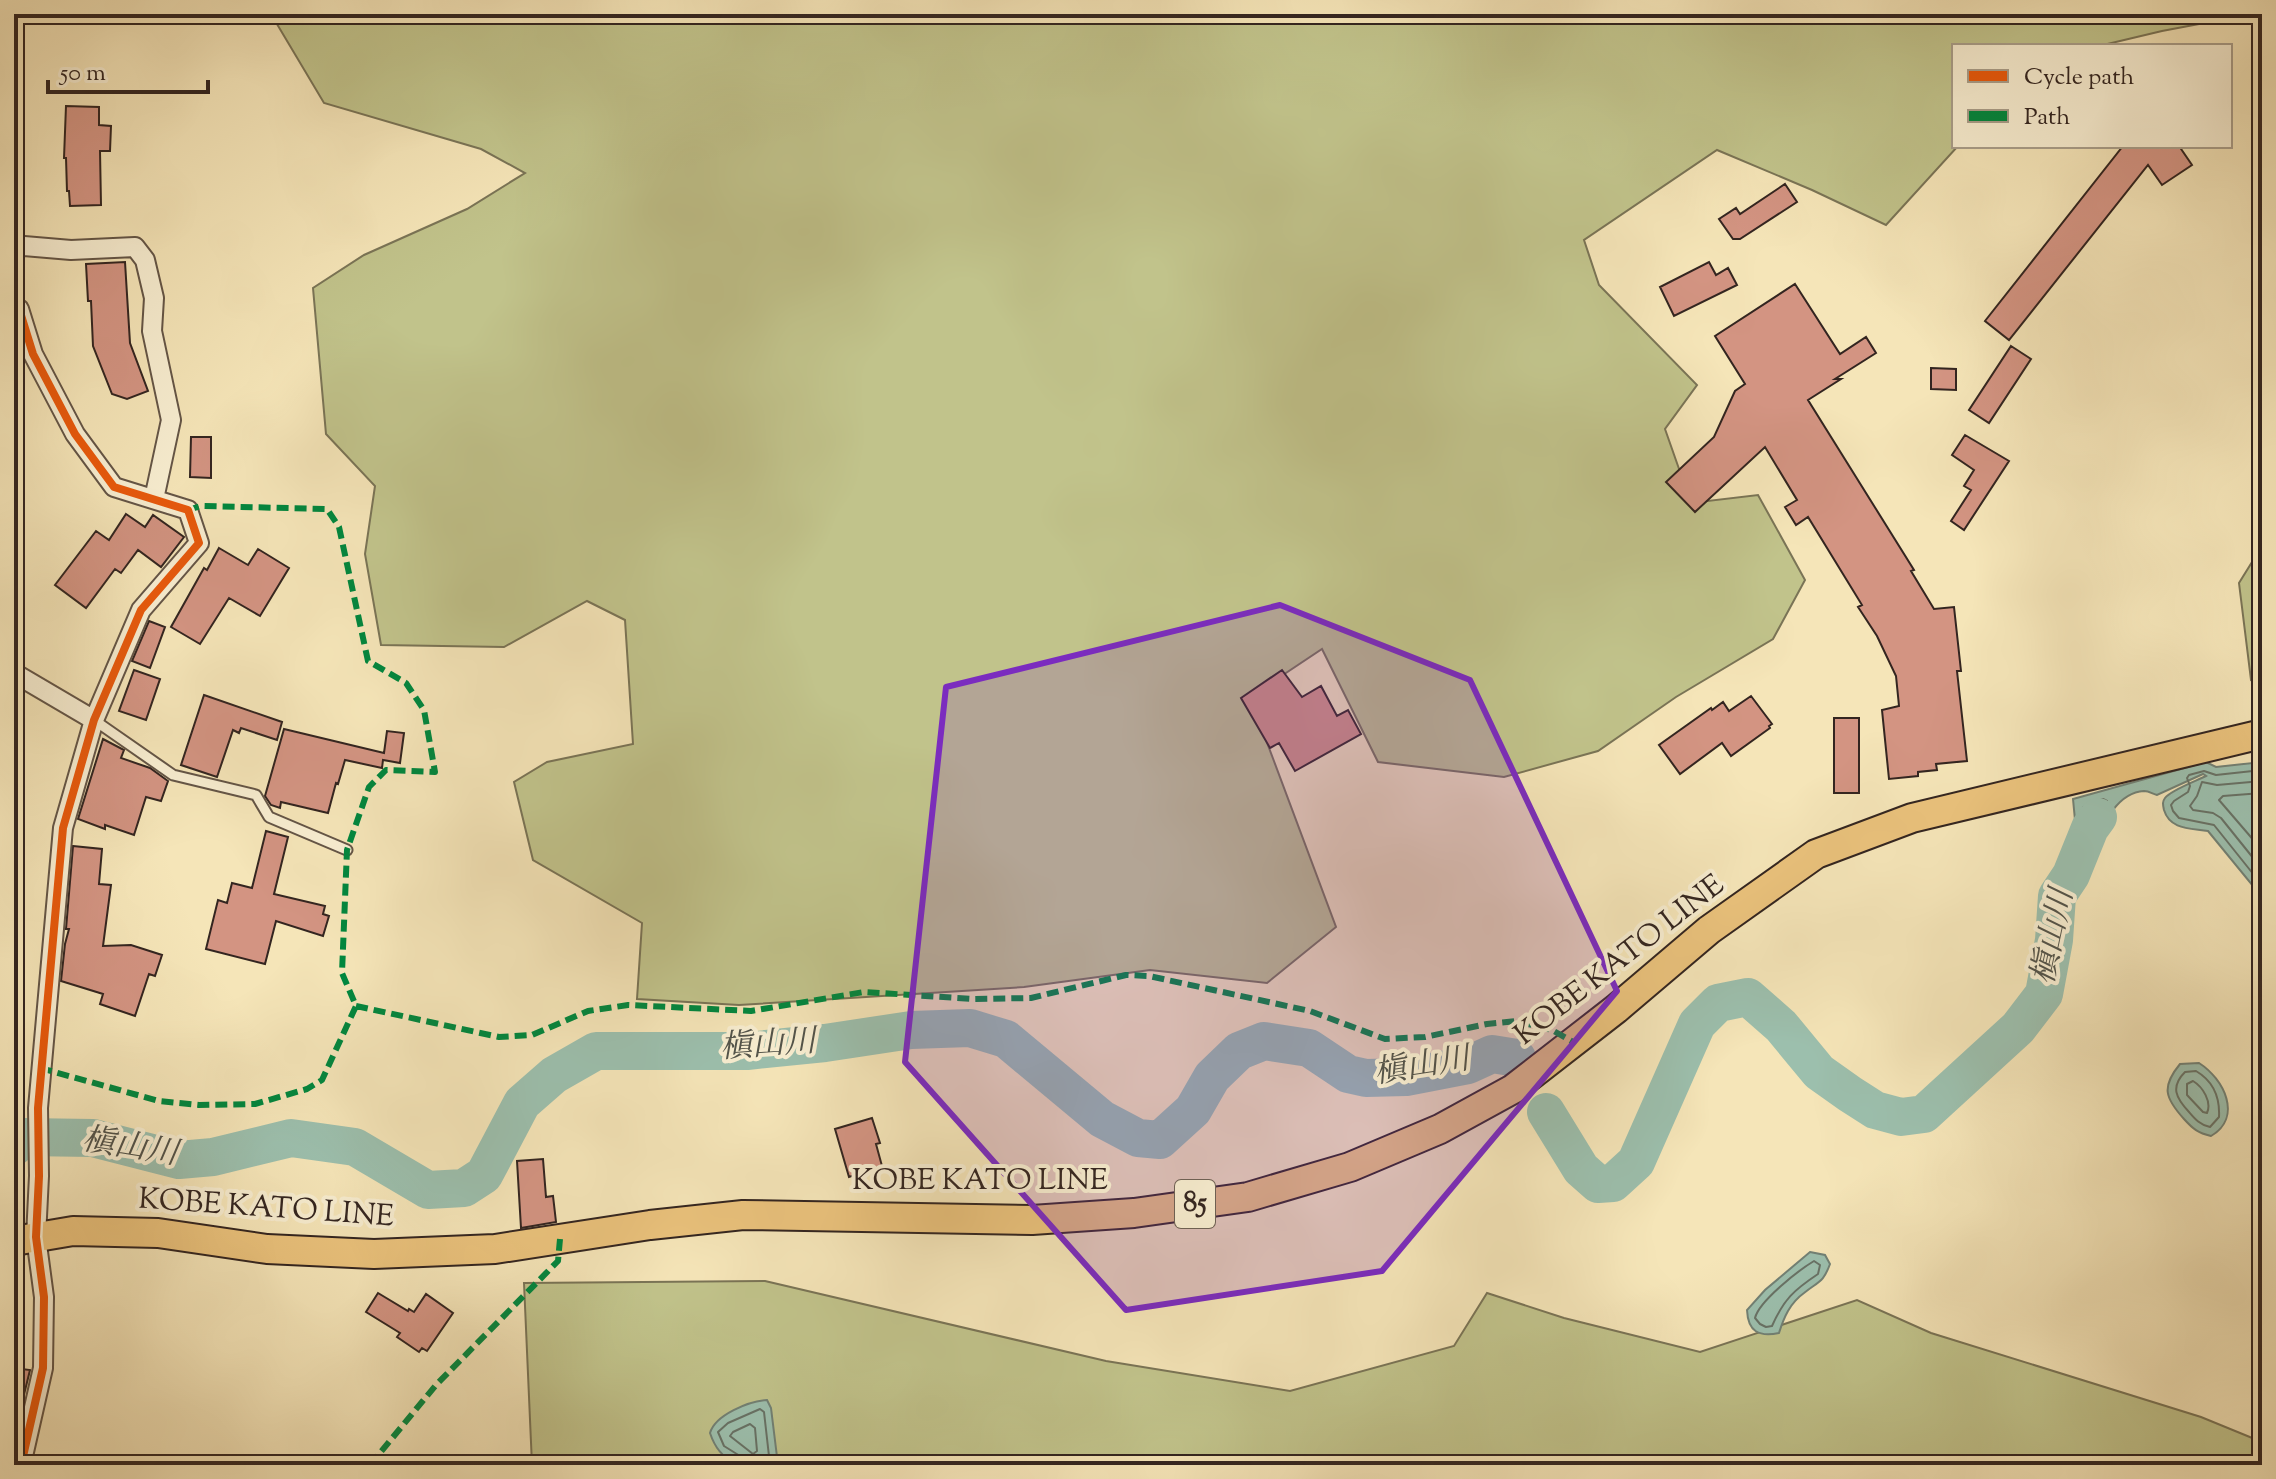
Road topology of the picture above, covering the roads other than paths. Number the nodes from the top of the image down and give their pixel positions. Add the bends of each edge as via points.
1 (14, 248) edge
2 (14, 306) edge
3 (154, 499) junction
4 (14, 673) edge
5 (94, 720) junction
6 (2262, 734) edge
7 (347, 850) dead end
8 (25, 1239) edge
9 (21, 1465) edge

1 - 3 street via 135,247 145,260 154,298 152,331 171,420
2 - 3 street via 75,434 114,487
3 - 5 street via 188,510 199,543 141,610
4 - 5 street
5 - 7 lane via 173,775 256,795 269,817
5 - 8 street via 63,828 38,1108 39,1176
6 - 8 main road, KOBE KATO LINE / 85 via 1912,818 1816,854 1709,930 1513,1089 1440,1129 1350,1167 1248,1197 1032,1220 743,1215 495,1249 374,1254 267,1249 158,1233 73,1231
8 - 9 street via 44,1297 43,1368

